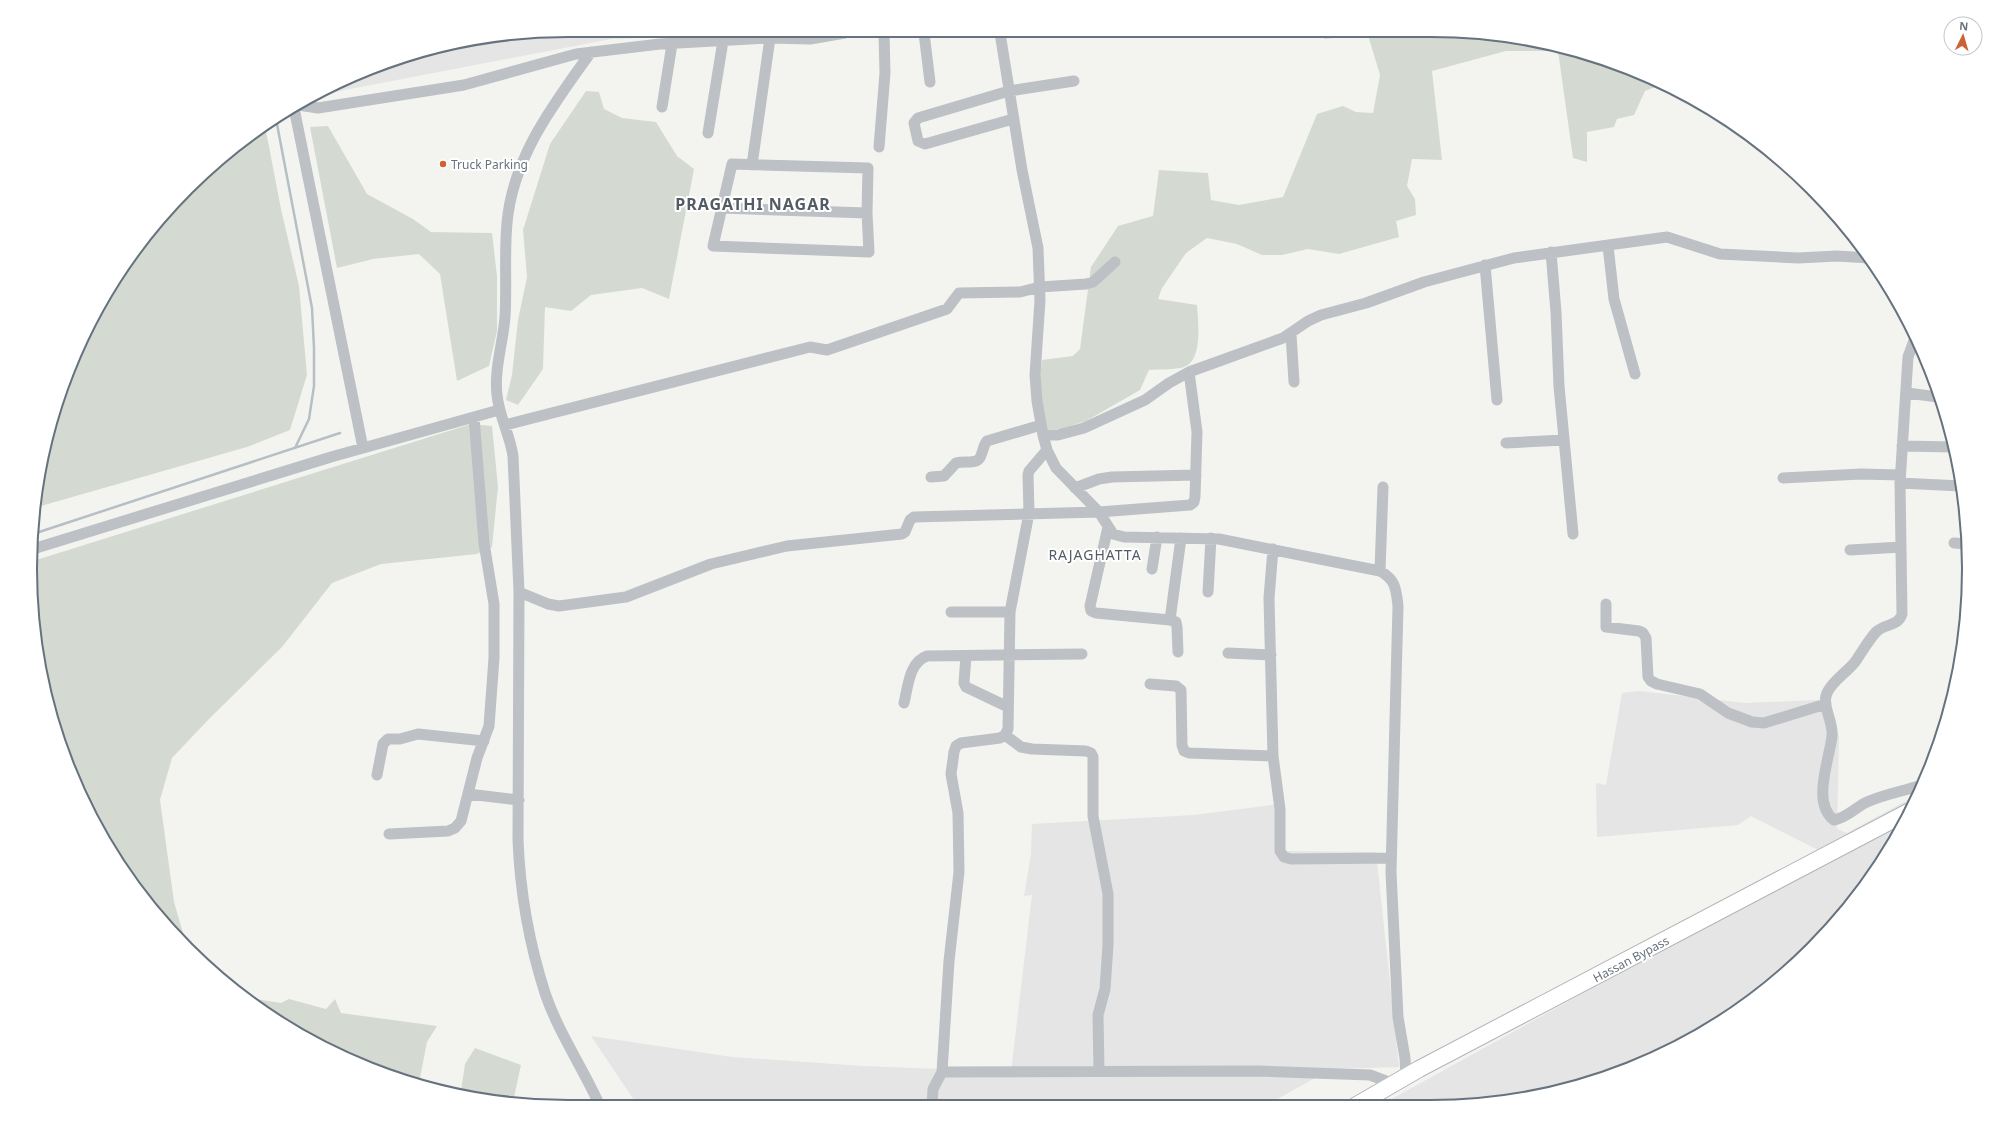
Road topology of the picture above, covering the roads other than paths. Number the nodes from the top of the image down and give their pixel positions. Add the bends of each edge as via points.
1 (822, 37) edge
2 (884, 37) edge
3 (924, 37) edge
4 (1001, 37) edge
5 (770, 38) junction
6 (723, 41) junction
7 (672, 44) junction
8 (591, 52) junction
9 (1074, 81) dead end
10 (930, 82) dead end
11 (1009, 91) junction
12 (306, 106) edge
13 (662, 107) dead end
14 (295, 113) edge
15 (1013, 119) junction
16 (708, 133) dead end
17 (879, 147) dead end
18 (752, 165) junction
19 (721, 208) junction
20 (867, 213) junction
21 (1608, 246) junction
22 (1551, 252) junction
23 (1861, 257) edge
24 (1115, 262) dead end
25 (1484, 265) junction
26 (1040, 287) junction
27 (1291, 334) junction
28 (1913, 345) edge
29 (1189, 372) junction
30 (1635, 374) dead end
31 (1294, 382) dead end
32 (1907, 393) junction
33 (1933, 396) edge
34 (1497, 400) dead end
35 (499, 410) junction
36 (474, 417) junction
37 (504, 425) junction
38 (1042, 430) junction
39 (1564, 440) junction
40 (1506, 444) dead end
41 (1902, 446) junction
42 (1948, 447) edge
43 (363, 448) junction
44 (1047, 450) junction
45 (1196, 475) junction
46 (931, 477) dead end
47 (1783, 478) dead end
48 (1900, 479) junction
49 (1955, 485) edge
50 (1383, 487) dead end
51 (1075, 488) junction
52 (1099, 512) junction
53 (1028, 513) junction
54 (1108, 527) junction
55 (1573, 534) dead end
56 (1157, 538) junction
57 (1181, 538) junction
58 (1211, 538) junction
59 (1954, 543) dead end
60 (1961, 544) edge
61 (1901, 547) junction
62 (38, 548) edge
63 (1273, 549) junction
64 (1850, 550) dead end
65 (1152, 570) dead end
66 (1380, 571) junction
67 (519, 592) junction
68 (1208, 592) dead end
69 (1606, 604) dead end
70 (951, 612) dead end
71 (1010, 612) junction
72 (1170, 620) junction
73 (1178, 652) dead end
74 (1228, 653) dead end
75 (1008, 654) junction
76 (1082, 654) dead end
77 (1271, 655) junction
78 (966, 656) junction
79 (1150, 684) dead end
80 (904, 703) dead end
81 (1826, 704) junction
82 (1008, 708) junction
83 (1006, 735) junction
84 (484, 740) junction
85 (1274, 756) junction
86 (377, 775) dead end
87 (1915, 787) edge
88 (468, 794) junction
89 (519, 800) junction
90 (1901, 816) edge
91 (388, 834) dead end
92 (1391, 858) junction
93 (1099, 1071) junction
94 (942, 1072) junction
95 (1400, 1080) junction
96 (597, 1100) edge
97 (932, 1100) edge
98 (1365, 1100) edge

1 - 5 street
2 - 17 street via 885,73
3 - 10 street
4 - 11 street
5 - 6 street
5 - 18 street
6 - 7 street
6 - 16 street
7 - 8 street
7 - 13 street
8 - 12 street via 464,85 318,108
8 - 35 street via 542,121 523,159 509,207 506,224 505,317 497,371 496,394
9 - 11 street
11 - 15 street
11 - 15 street via 918,118 914,123 918,141 925,144
14 - 43 street
15 - 26 street via 1038,248
18 - 19 street via 732,164
18 - 20 street via 868,168
19 - 20 street
19 - 20 street via 713,246 869,252
21 - 22 street
21 - 23 street via 1667,237 1720,254 1798,258
21 - 30 street via 1614,299
22 - 25 street
22 - 39 street via 1558,386
24 - 26 street via 1093,282
25 - 27 street via 1321,315
25 - 34 street
26 - 37 street via 1020,292 959,293 947,309 827,350 810,347
26 - 38 street via 1035,375
27 - 29 street
27 - 31 street
28 - 32 street via 1908,357
29 - 38 street via 1169,382 1145,400 1084,428 1058,435
29 - 45 street via 1196,420
32 - 33 street
32 - 41 street
35 - 36 street
35 - 37 street
36 - 43 street
36 - 84 street via 484,543 494,604 494,658 489,726
37 - 67 street via 513,456
38 - 44 street
38 - 46 street via 987,441 977,461 956,463 944,476
39 - 40 street
39 - 55 street
41 - 42 street
41 - 48 street
43 - 62 street
44 - 51 street via 1056,468
44 - 53 street via 1029,471
45 - 51 street via 1112,477
45 - 52 street via 1195,498 1190,505
47 - 48 street via 1861,474
48 - 49 street
48 - 61 street
50 - 66 street
51 - 52 street
52 - 53 street
52 - 54 street
53 - 67 street via 914,517 902,534 779,548 712,564 626,597 559,606
53 - 71 street
54 - 56 street via 1113,534 1124,537
54 - 72 street via 1091,611
56 - 57 street
56 - 65 street
57 - 58 street
57 - 72 street
58 - 63 street
58 - 68 street
59 - 60 street
61 - 64 street
61 - 81 street via 1900,619 1897,623 1876,632 1854,663 1830,688 1826,694
63 - 66 street
63 - 77 street via 1269,598
66 - 92 street via 1395,585 1398,606
67 - 89 street
69 - 81 street via 1606,627 1643,633 1646,638 1648,677 1657,684 1700,694 1728,713 1752,722 1764,723
70 - 71 street
71 - 75 street
72 - 73 street via 1176,622 1178,627
74 - 77 street
75 - 76 street
75 - 78 street
75 - 82 street
77 - 85 street
78 - 80 street via 919,658
78 - 82 street via 966,687
79 - 85 street via 1176,686 1181,690 1184,751
81 - 87 street via 1832,736 1823,785 1830,817 1834,820 1841,819 1866,803
82 - 83 street
83 - 93 street via 1021,747 1086,751 1094,757 1093,816 1108,894 1105,989 1098,1015
83 - 94 street via 961,743 956,746 954,752 951,774 958,813 959,872 949,961
84 - 86 street via 418,734 388,739 384,744
84 - 88 street
85 - 92 street via 1280,809 1280,851 1284,857
88 - 89 street
88 - 91 street via 461,821 455,828 448,831
89 - 96 street via 519,868 531,946 546,994
90 - 95 highway, Hassan Bypass
92 - 95 street via 1398,1017 1405,1058
93 - 94 street
93 - 95 street via 1258,1071 1370,1075
94 - 97 street via 933,1088
95 - 98 highway, Hassan Bypass

